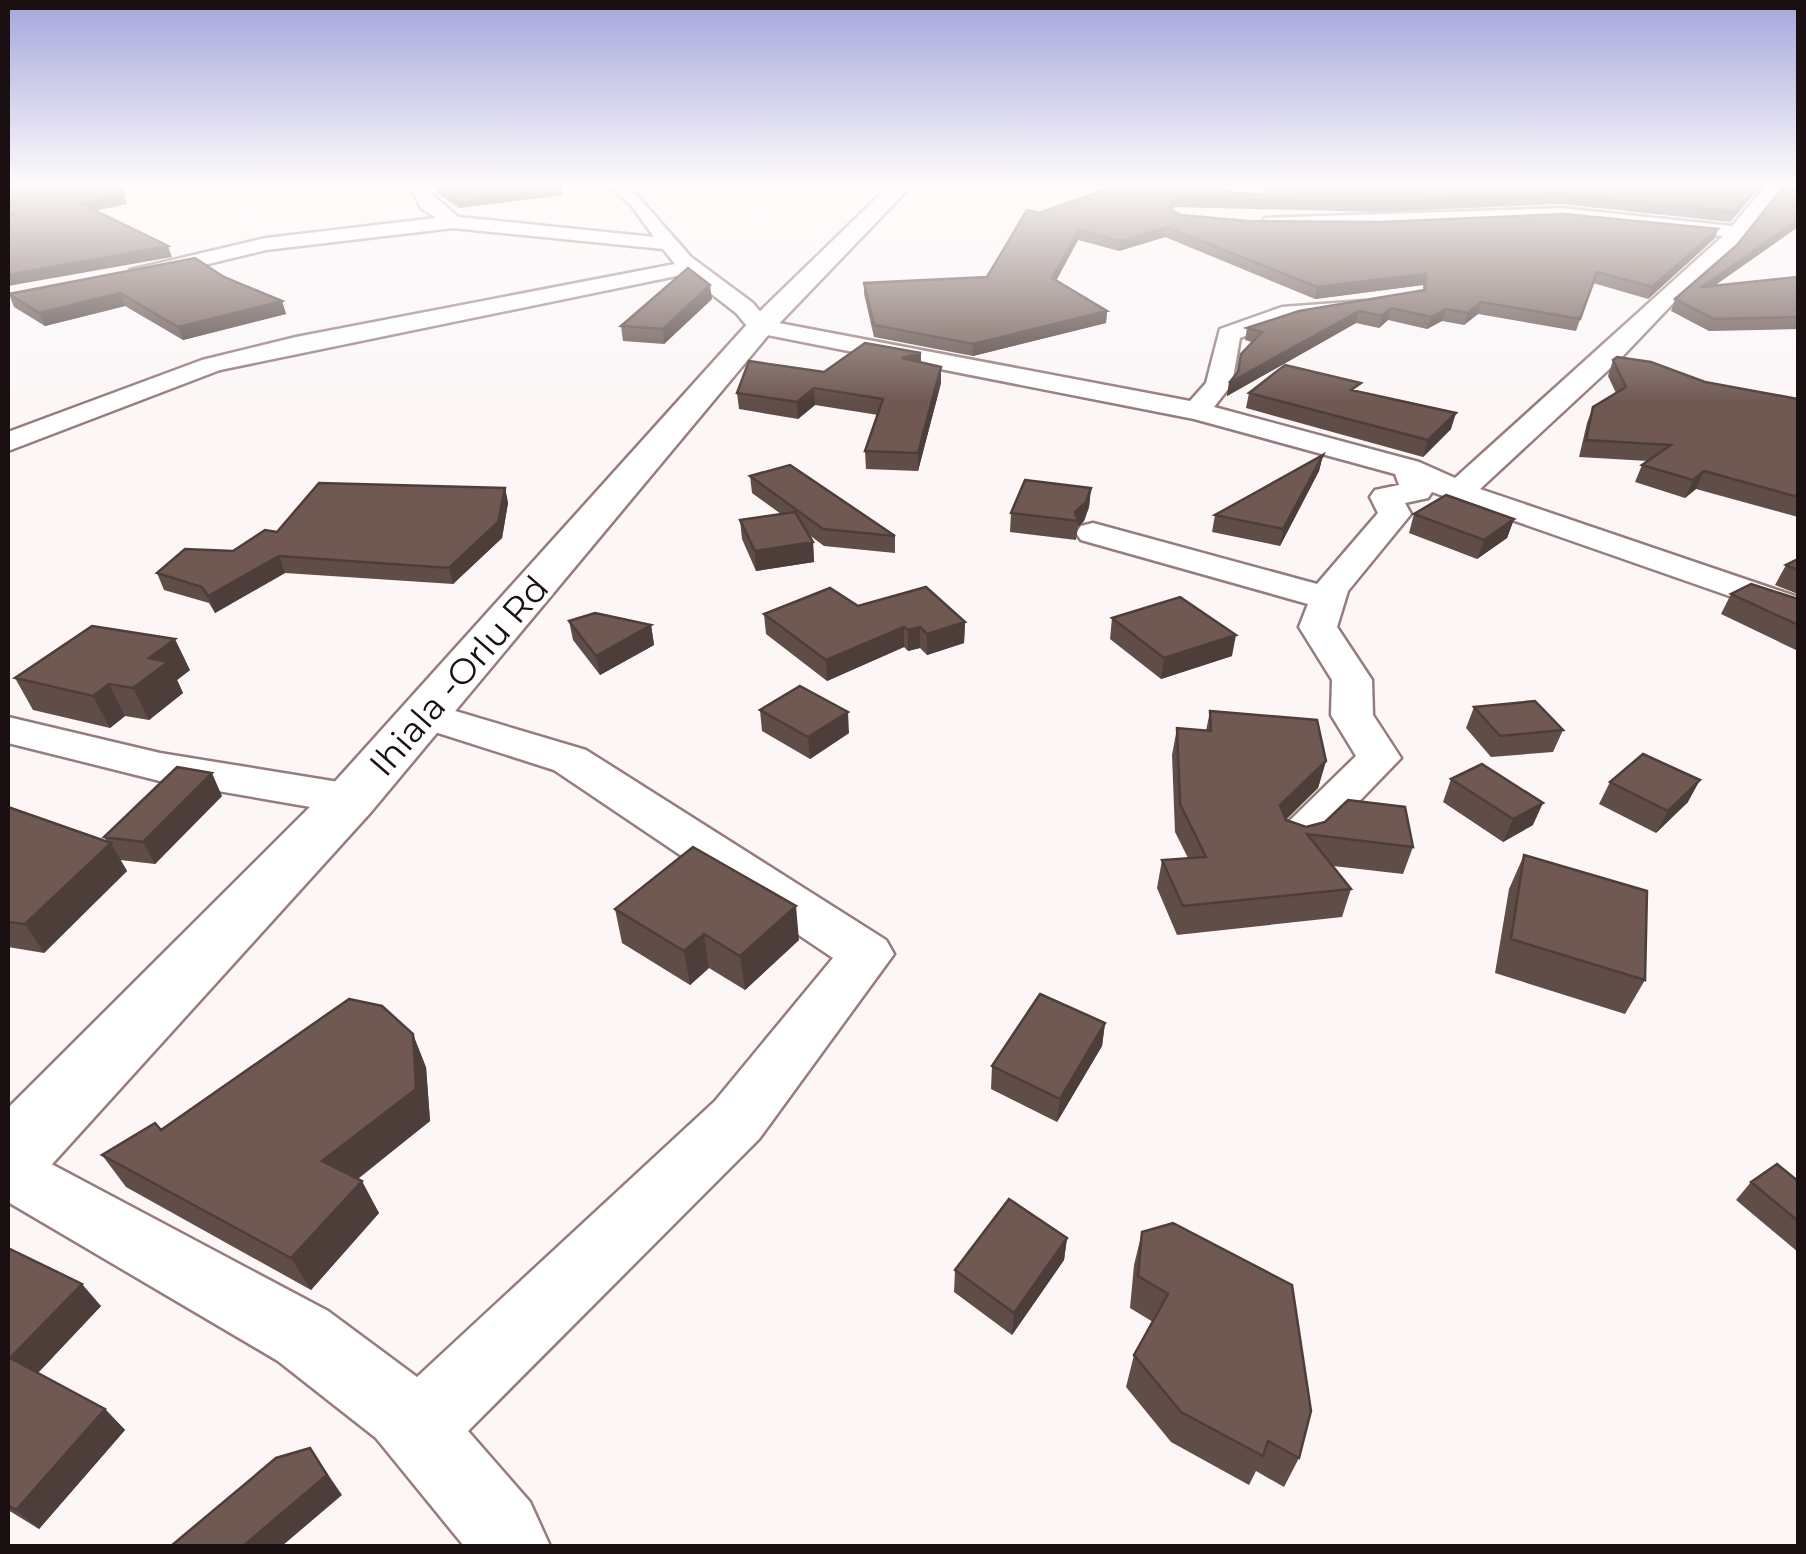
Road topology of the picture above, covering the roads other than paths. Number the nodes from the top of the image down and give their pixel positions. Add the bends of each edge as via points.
1 (208, 258) edge
2 (681, 258) edge
3 (829, 258) edge
4 (1711, 258) edge
5 (690, 267) junction
6 (116, 279) edge
7 (1376, 302) edge
8 (760, 327) junction
9 (1197, 411) junction
10 (8, 442) edge
11 (1408, 468) junction
12 (1458, 492) junction
13 (1093, 533) dead end
14 (1328, 598) junction
15 (1798, 610) edge
16 (425, 715) junction
17 (8, 730) edge
18 (351, 799) junction
19 (1299, 835) edge
20 (8, 1160) edge
21 (8, 1169) edge
22 (416, 1430) junction
23 (510, 1546) edge

1 - 6 street
2 - 5 street
3 - 8 main road, Ihiala -Orlu Rd
4 - 12 street
5 - 8 street via 749,308
5 - 10 street via 296,344 211,366
7 - 9 street via 1282,314 1229,334 1219,384
8 - 9 street
8 - 16 main road, Ihiala -Orlu Rd
9 - 11 street
11 - 12 street
11 - 14 street via 1418,491 1386,497 1395,514
12 - 15 street
13 - 14 street
14 - 19 street via 1318,627 1352,680 1352,714 1379,758
16 - 18 main road, Ihiala -Orlu Rd
16 - 22 street via 570,760 867,954 737,1120
17 - 18 street via 160,766
18 - 20 main road, Ihiala -Orlu Rd
21 - 22 street via 303,1336
22 - 23 street

